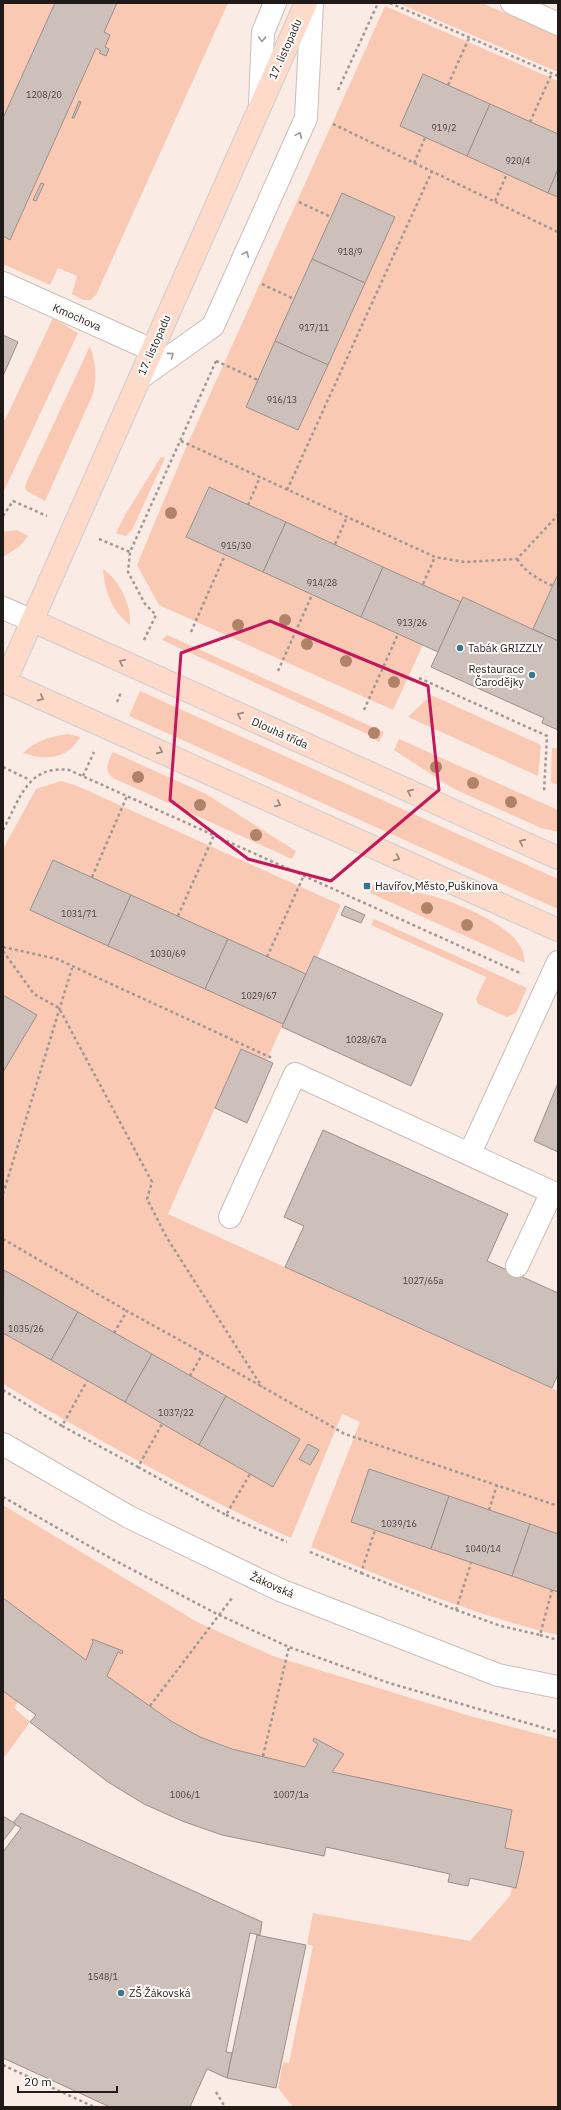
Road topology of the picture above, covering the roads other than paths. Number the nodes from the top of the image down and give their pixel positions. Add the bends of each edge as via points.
1 (275, 3) edge
2 (306, 3) edge
3 (312, 3) edge
4 (512, 3) edge
5 (558, 24) edge
6 (260, 104) junction
7 (3, 283) edge
8 (152, 350) junction
9 (140, 378) junction
10 (3, 608) edge
11 (33, 621) junction
12 (4, 683) edge
13 (558, 858) edge
14 (558, 930) edge
15 (558, 962) edge
16 (470, 1153) junction
17 (555, 1193) edge
18 (230, 1217) dead end
19 (517, 1266) dead end
20 (3, 1444) edge
21 (558, 1687) edge

1 -> 6 street via 263,32
2 - 6 main road, 17. listopadu
9 -> 3 street via 213,326 306,118
4 - 5 street
6 - 8 main road, 17. listopadu
7 - 8 street, Kmochova
8 - 9 main road, 17. listopadu
9 - 11 main road, 17. listopadu
10 - 11 street, Dlouhá třída
11 - 12 main road, 17. listopadu
13 -> 11 main road, Dlouhá třída
12 -> 14 main road
15 - 16 street
16 - 17 street
16 - 18 street via 296,1074
17 - 19 street
20 - 21 street, Žákovská via 129,1517 287,1592 498,1675

